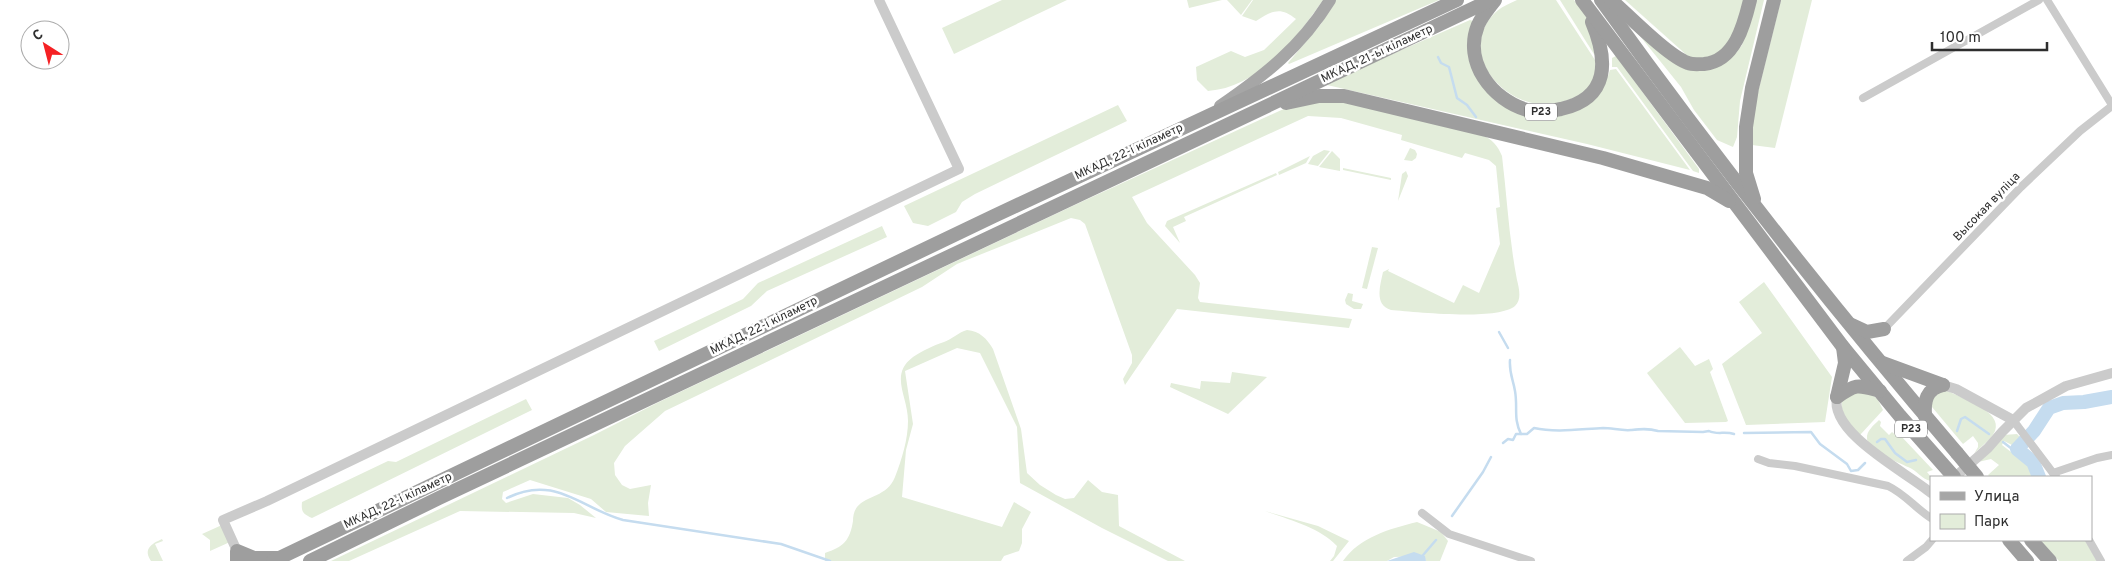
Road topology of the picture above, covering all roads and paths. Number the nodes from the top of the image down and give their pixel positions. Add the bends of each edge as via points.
1 (879, 0) edge
2 (1330, 0) edge
3 (1457, 0) edge
4 (1493, 0) edge
5 (1583, 0) edge
6 (1601, 0) edge
7 (1611, 0) edge
8 (1750, 0) edge
9 (1774, 0) edge
10 (2039, 0) edge
11 (2046, 0) edge
12 (1255, 93) joint
13 (1863, 98) dead end
14 (2112, 105) edge
15 (1263, 108) joint
16 (1250, 114) junction
17 (1204, 117) junction
18 (1735, 205) junction
19 (1757, 209) junction
20 (1849, 324) junction
21 (1884, 329) junction
22 (1843, 347) junction
23 (1879, 361) junction
24 (2112, 373) edge
25 (1943, 385) junction
26 (1880, 391) junction
27 (1837, 397) junction
28 (1925, 416) junction
29 (2013, 420) junction
30 (2112, 455) edge
31 (1758, 459) dead end
32 (2054, 475) edge
33 (1954, 476) edge
34 (1956, 476) edge
35 (1977, 476) edge
36 (1930, 492) edge
37 (1422, 513) dead end
38 (1930, 517) edge
39 (1931, 541) edge
40 (2010, 541) edge
41 (2032, 541) edge
42 (2090, 541) edge
43 (237, 556) edge
44 (276, 560) edge
45 (310, 561) edge
46 (1531, 561) edge
47 (1907, 561) edge
48 (2027, 561) edge
49 (2050, 561) edge
50 (2101, 561) edge

1 - 43 street via 959,168 223,520
2 - 17 main road via 1315,24 1273,68
3 - 12 highway, МКАД, 21-ы кіламетр
4 - 5 highway, Р23 via 1478,26 1474,42 1477,67 1502,98 1537,112 1566,108 1580,102 1597,86 1602,74 1600,41
4 - 15 highway, МКАД, 21-ы кіламетр
5 - 18 highway, Р23
6 - 19 highway, Р23
7 - 8 highway via 1670,52 1694,64 1717,60 1733,46
9 - 19 highway, Р23 via 1752,88 1746,127 1746,172
10 - 13 street
11 - 14 street
12 - 17 highway, МКАД, 22-і кіламетр
14 - 21 street, Высокая вуліца via 2021,187
15 - 16 highway, МКАД, 22-і кіламетр
16 - 18 highway, Р23 via 1299,100 1344,96 1612,160 1707,188
16 - 45 highway, МКАД, 22-і кіламетр
17 - 44 highway, МКАД, 22-і кіламетр
18 - 22 highway, Р23
19 - 20 highway, Р23
20 - 21 highway via 1867,332
20 - 23 highway, Р23
21 - 23 highway via 1879,337
22 - 26 highway, Р23
22 - 27 highway via 1844,375
23 - 25 highway
23 - 28 highway, Р23
24 - 29 street via 2048,394
25 - 28 highway via 1931,390 1926,397
25 - 29 street
26 - 27 highway via 1860,385
26 - 33 highway, Р23
27 - 36 street via 1838,414 1850,433
28 - 35 highway, Р23, bridge
29 - 32 street
29 - 34 street
30 - 32 street
31 - 38 street via 1888,486 1898,490
37 - 46 street via 1449,534
39 - 47 street
40 - 48 highway
41 - 49 highway
42 - 50 street
43 - 44 highway

